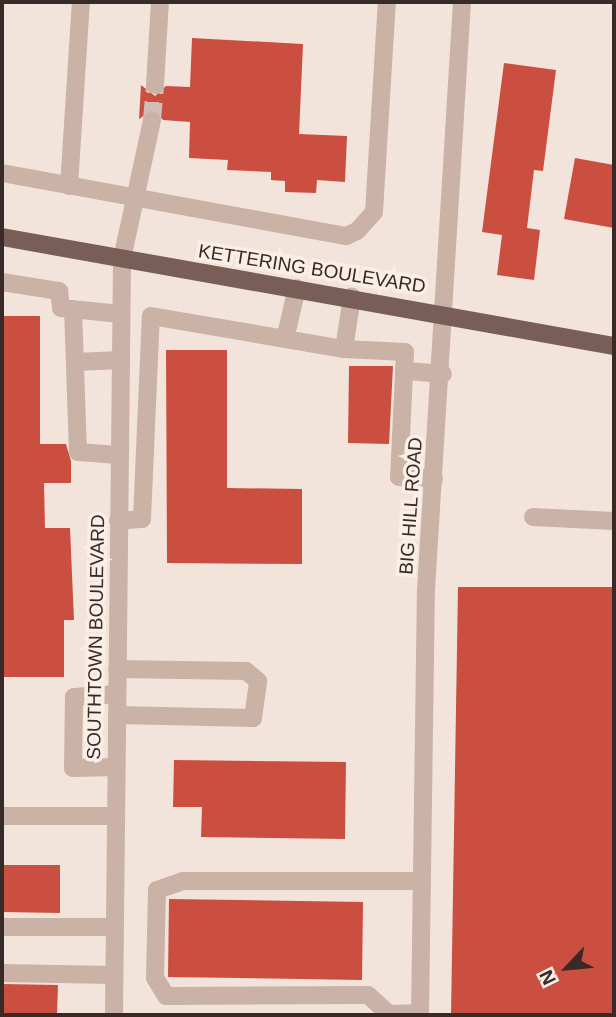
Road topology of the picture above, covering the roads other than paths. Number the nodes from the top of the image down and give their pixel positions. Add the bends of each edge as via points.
1 (81, 2) edge
2 (160, 2) edge
3 (387, 2) edge
4 (462, 2) edge
5 (155, 85) tunnel mouth
6 (152, 120) tunnel mouth
7 (2, 173) edge
8 (69, 186) junction
9 (136, 199) junction
10 (2, 237) edge
11 (122, 259) junction
12 (2, 282) edge
13 (297, 288) junction
14 (352, 297) junction
15 (73, 309) junction
16 (442, 311) junction
17 (121, 314) junction
18 (121, 333) junction
19 (148, 334) junction
20 (285, 339) junction
21 (614, 346) edge
22 (344, 349) junction
23 (121, 360) junction
24 (75, 362) junction
25 (408, 371) junction
26 (443, 374) junction
27 (120, 415) junction
28 (143, 415) junction
29 (119, 455) junction
30 (434, 480) junction
31 (533, 517) dead end
32 (118, 521) junction
33 (614, 521) edge
34 (117, 669) junction
35 (117, 694) junction
36 (117, 715) junction
37 (116, 767) junction
38 (2, 816) edge
39 (114, 816) junction
40 (421, 881) junction
41 (2, 927) edge
42 (115, 927) junction
43 (2, 973) edge
44 (114, 975) junction
45 (419, 1014) edge
46 (114, 1015) edge

1 - 8 street
2 - 5 street
3 - 9 street via 374,212 357,231 346,236
4 - 16 street, BIG HILL ROAD
6 - 9 street, SOUTHTOWN BOULEVARD
7 - 8 street
8 - 9 street
9 - 11 street, SOUTHTOWN BOULEVARD
10 - 11 main road, KETTERING BOULEVARD
11 - 13 main road, KETTERING BOULEVARD
11 - 17 street, SOUTHTOWN BOULEVARD
12 - 15 street via 59,291 61,308
13 - 14 main road, KETTERING BOULEVARD
13 - 20 street
14 - 16 main road, KETTERING BOULEVARD
14 - 22 street
15 - 17 street
15 - 24 street
16 - 21 main road, KETTERING BOULEVARD
16 - 26 street, BIG HILL ROAD
17 - 18 street, SOUTHTOWN BOULEVARD
18 - 19 street
18 - 23 street, SOUTHTOWN BOULEVARD
19 - 20 street via 151,316
19 - 28 street
20 - 22 street
22 - 25 street via 405,352
23 - 24 street
23 - 27 street, SOUTHTOWN BOULEVARD
24 - 29 street via 78,453
25 - 26 street
25 - 30 street via 399,477
26 - 30 street, BIG HILL ROAD
27 - 28 street
27 - 29 street, SOUTHTOWN BOULEVARD
28 - 32 street via 142,519
29 - 32 street, SOUTHTOWN BOULEVARD
30 - 40 street, BIG HILL ROAD
31 - 33 street
32 - 34 street, SOUTHTOWN BOULEVARD
34 - 35 street, SOUTHTOWN BOULEVARD
34 - 36 street via 246,671 258,681 253,718
35 - 36 street, SOUTHTOWN BOULEVARD
35 - 37 street via 74,697 73,768
36 - 37 street, SOUTHTOWN BOULEVARD
37 - 39 street, SOUTHTOWN BOULEVARD
38 - 39 street
39 - 42 street, SOUTHTOWN BOULEVARD
40 - 45 street, BIG HILL ROAD
40 - 45 street via 183,881 157,890 156,965 166,996 368,995 389,1014
41 - 42 street
42 - 44 street, SOUTHTOWN BOULEVARD
43 - 44 street
44 - 46 street, SOUTHTOWN BOULEVARD

